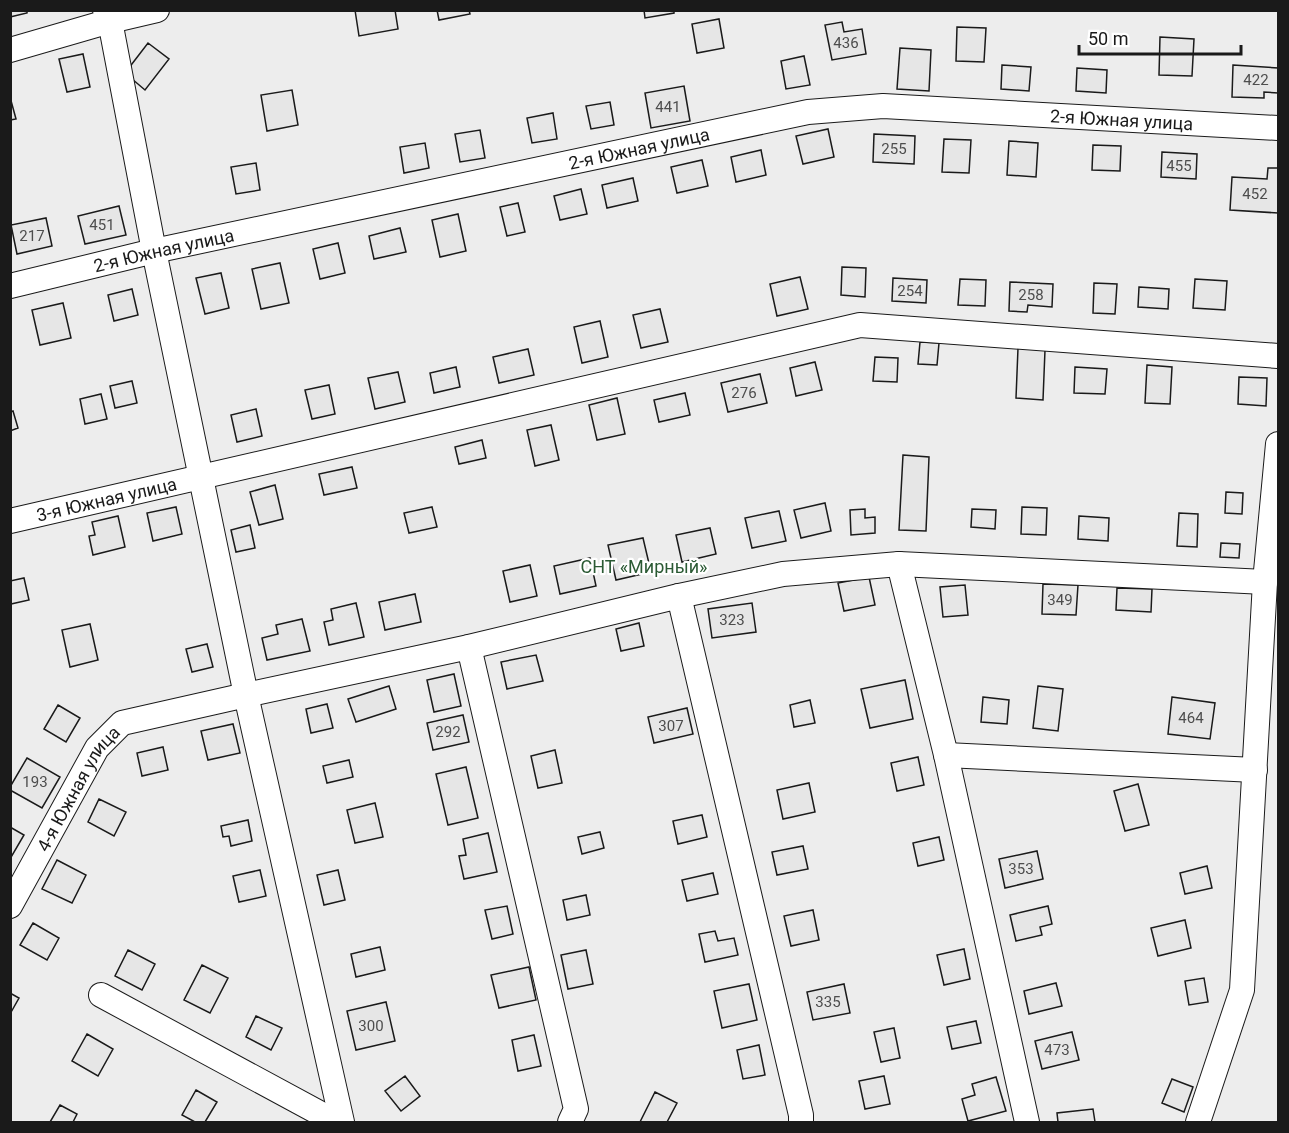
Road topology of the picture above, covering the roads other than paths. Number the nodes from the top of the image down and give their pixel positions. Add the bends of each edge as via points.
1 (157, 10) edge
2 (107, 16) edge
3 (10, 50) edge
4 (1278, 128) edge
5 (154, 251) junction
6 (10, 286) edge
7 (1278, 356) edge
8 (1278, 444) edge
9 (201, 477) junction
10 (10, 520) edge
11 (899, 564) junction
12 (1265, 582) junction
13 (679, 596) junction
14 (469, 647) junction
15 (246, 695) junction
16 (946, 754) junction
17 (1254, 770) junction
18 (10, 906) edge
19 (101, 995) dead end
20 (336, 1122) edge
21 (342, 1122) edge
22 (570, 1122) edge
23 (801, 1122) edge
24 (1027, 1122) edge
25 (1198, 1122) edge

1 - 2 lane
2 - 3 lane
2 - 5 lane
4 - 5 lane, 2-я Южная улица via 883,106 808,112
5 - 6 lane, 2-я Южная улица
5 - 9 lane
7 - 9 lane, 3-я Южная улица via 860,326
8 - 12 lane
9 - 10 lane, 3-я Южная улица
9 - 15 lane
11 - 12 lane, 4-я Южная улица
11 - 13 lane, 4-я Южная улица via 783,574
11 - 16 lane
12 - 17 lane
13 - 14 lane, 4-я Южная улица
13 - 23 lane
14 - 15 lane, 4-я Южная улица
14 - 22 lane via 576,1109
15 - 18 lane, 4-я Южная улица via 122,723 97,748
15 - 21 lane
16 - 17 lane
16 - 24 lane
17 - 25 lane via 1242,990
19 - 20 lane

